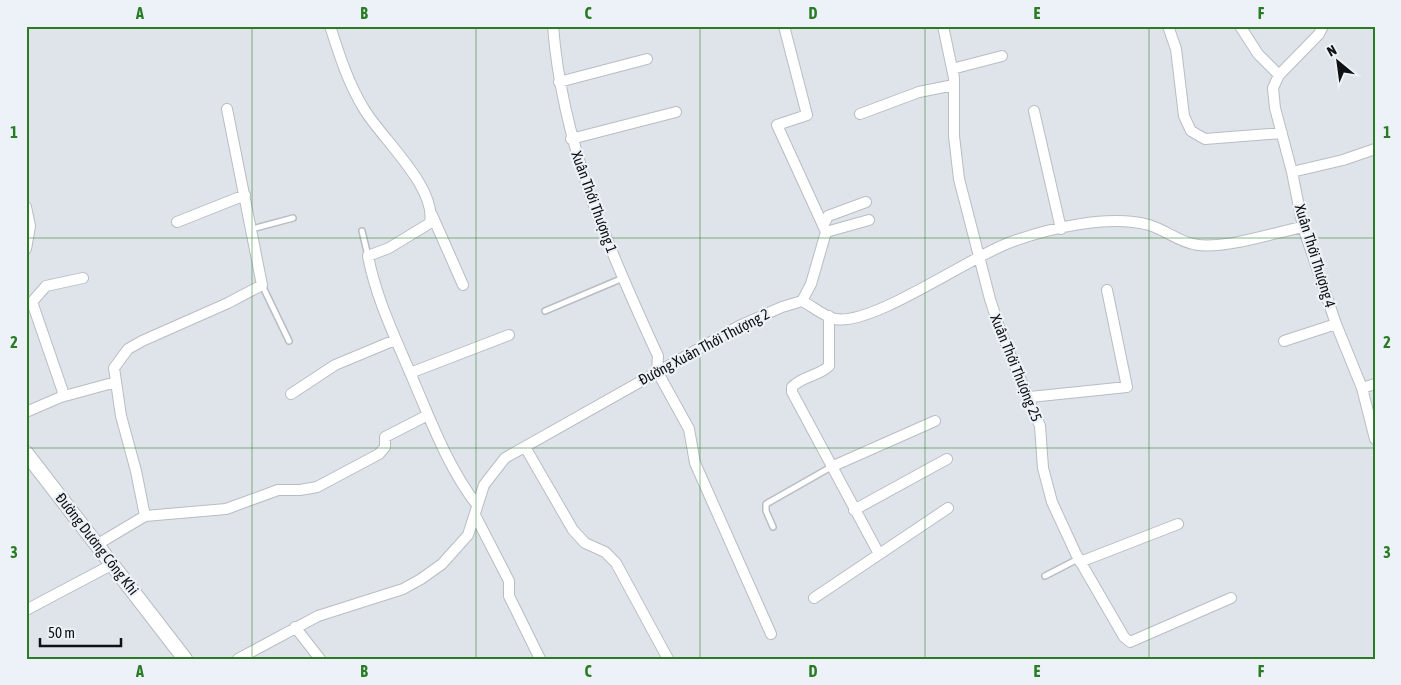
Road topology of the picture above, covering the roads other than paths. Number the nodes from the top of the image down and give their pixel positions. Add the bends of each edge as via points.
1 (330, 26) edge
2 (553, 26) edge
3 (784, 26) edge
4 (943, 26) edge
5 (1168, 26) edge
6 (1240, 26) edge
7 (1323, 26) edge
8 (1002, 56) dead end
9 (647, 59) dead end
10 (952, 69) junction
11 (1279, 75) junction
12 (559, 82) junction
13 (954, 85) junction
14 (227, 109) dead end
15 (1034, 111) dead end
16 (676, 112) dead end
17 (860, 114) dead end
18 (1282, 133) junction
19 (571, 139) junction
20 (1375, 148) edge
21 (1292, 172) junction
22 (245, 195) junction
23 (866, 202) dead end
24 (26, 207) edge
25 (432, 215) junction
26 (293, 218) dead end
27 (869, 220) dead end
28 (177, 222) dead end
29 (1303, 226) junction
30 (252, 229) junction
31 (824, 229) junction
32 (1061, 229) junction
33 (362, 231) dead end
34 (26, 248) edge
35 (368, 256) junction
36 (979, 256) junction
37 (83, 278) dead end
38 (623, 278) junction
39 (262, 285) junction
40 (463, 285) dead end
41 (1107, 290) dead end
42 (802, 301) junction
43 (545, 311) dead end
44 (829, 316) junction
45 (1336, 324) junction
46 (509, 335) dead end
47 (288, 340) dead end
48 (395, 340) junction
49 (1284, 341) dead end
50 (657, 371) junction
51 (410, 373) junction
52 (116, 382) junction
53 (1375, 384) edge
54 (1362, 388) junction
55 (290, 394) dead end
56 (61, 397) junction
57 (1030, 397) junction
58 (26, 412) edge
59 (428, 415) junction
60 (935, 421) dead end
61 (1375, 439) edge
62 (524, 447) junction
63 (26, 453) edge
64 (947, 459) dead end
65 (831, 467) junction
66 (948, 508) dead end
67 (476, 510) junction
68 (854, 510) junction
69 (145, 516) junction
70 (1178, 524) dead end
71 (773, 526) dead end
72 (98, 544) junction
73 (879, 554) junction
74 (1079, 561) junction
75 (113, 564) junction
76 (1045, 576) dead end
77 (814, 598) dead end
78 (1231, 598) dead end
79 (26, 610) edge
80 (295, 628) junction
81 (772, 634) dead end
82 (186, 659) edge
83 (238, 659) edge
84 (320, 659) edge
85 (540, 659) edge
86 (668, 659) edge

1 - 25 street via 364,110 423,190
2 - 12 street, Xuân Thới Thượng 1
3 - 31 street via 807,115 777,125
4 - 10 street, Xuân Thới Thượng 25
5 - 18 street via 1176,49 1184,116 1191,131 1205,139
6 - 11 street via 1258,54
7 - 11 street
8 - 10 street
9 - 12 street
10 - 13 street, Xuân Thới Thượng 25
11 - 18 street, Xuân Thới Thượng 4 via 1273,88
12 - 19 street, Xuân Thới Thượng 1
13 - 17 street via 918,92
13 - 36 street, Xuân Thới Thượng 25 via 956,165
14 - 22 street
15 - 32 street
16 - 19 street
18 - 21 street, Xuân Thới Thượng 4
19 - 38 street, Xuân Thới Thượng 1 via 582,176
20 - 21 street via 1343,160
21 - 29 street, Xuân Thới Thượng 4
22 - 28 street
22 - 30 street
23 - 31 street via 828,216
24 - 34 street via 30,226
25 - 35 street via 430,223 389,248
25 - 40 street
26 - 30 lane
27 - 31 street
29 - 32 street via 1222,244 1199,245 1150,226 1131,223 1089,223
29 - 45 street, Xuân Thới Thượng 4
30 - 39 street
31 - 42 street via 811,284
32 - 36 street via 1012,242
33 - 35 lane
35 - 48 street via 375,286
36 - 44 street via 876,310 846,319
36 - 57 street, Xuân Thới Thượng 25 via 1000,330
37 - 56 street via 46,286 32,302 63,392
38 - 43 lane
38 - 50 street, Xuân Thới Thượng 1 via 658,356
39 - 47 lane
39 - 52 street via 128,349 114,368
41 - 57 street via 1127,387
42 - 44 street
42 - 50 street, Đường Xuân Thới Thượng 2 via 739,326
44 - 65 street via 829,366 792,386 792,392
45 - 49 street
45 - 54 street, Xuân Thới Thượng 4
46 - 51 street
48 - 51 street
48 - 55 street via 335,365
50 - 62 street, Đường Xuân Thới Thượng 2
50 - 81 street via 689,429 695,464
51 - 59 street
52 - 56 street
52 - 69 street
53 - 54 street
54 - 61 street, Xuân Thới Thượng 4
56 - 58 street
57 - 74 street, Xuân Thới Thượng 25 via 1040,426 1048,490
59 - 67 street
59 - 69 street via 385,437 385,447 379,454 317,487 278,490 226,509
60 - 65 street
62 - 67 street, Đường Xuân Thới Thượng 2 via 505,458 495,469 484,484
62 - 86 street via 573,530 585,543 604,552 616,563
63 - 72 main road, Đường Dương Công Khi
64 - 68 street
65 - 68 street
65 - 71 lane via 766,504
66 - 73 street
67 - 80 street, Đường Xuân Thới Thượng 2 via 468,536 457,550 420,579 403,588 318,616
67 - 85 street via 509,581 510,596
68 - 73 street
69 - 72 street
70 - 74 street
72 - 75 main road, Đường Dương Công Khi
73 - 77 street
74 - 76 lane
74 - 78 street, Xuân Thới Thượng 25 via 1130,642
75 - 79 street
75 - 82 main road, Đường Dương Công Khi
80 - 83 street, Đường Xuân Thới Thượng 2
80 - 84 street

